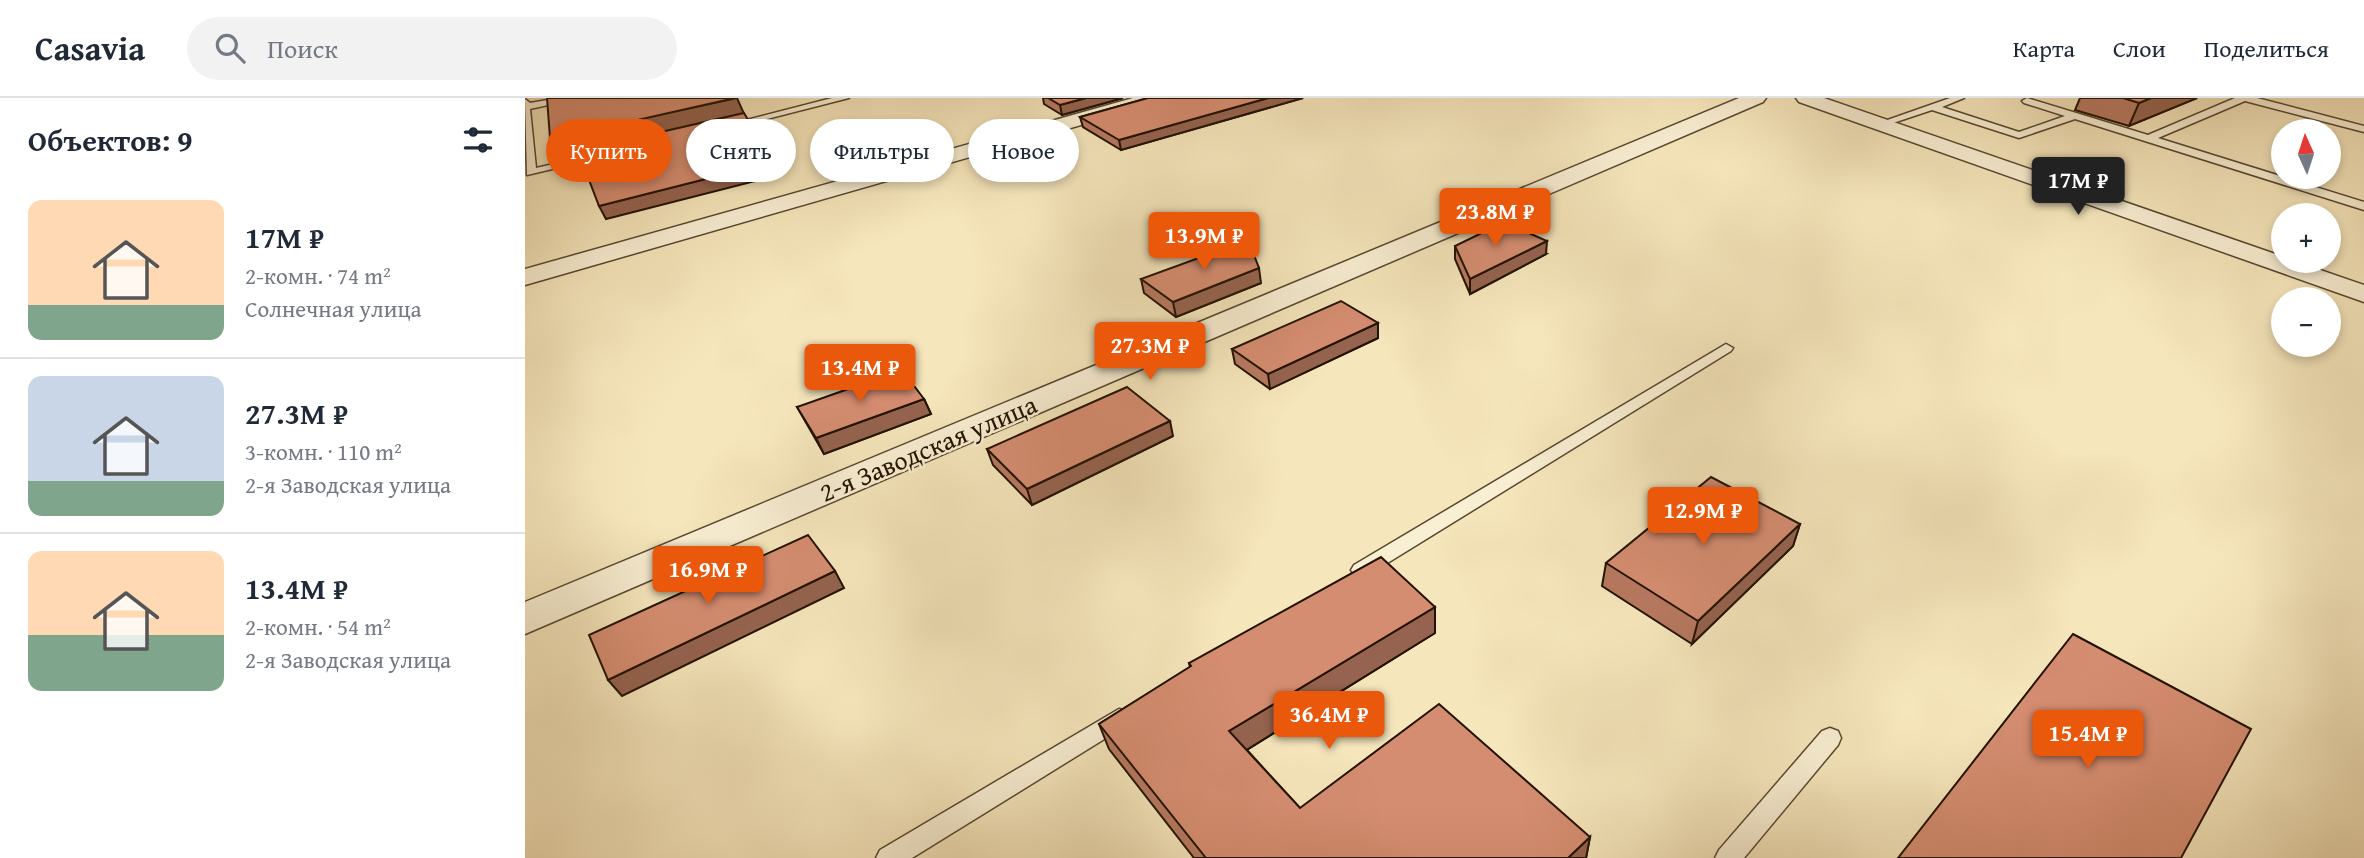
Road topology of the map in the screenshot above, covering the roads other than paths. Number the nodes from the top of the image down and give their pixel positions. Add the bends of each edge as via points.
1 (575, 98) edge
2 (844, 98) edge
3 (1154, 98) edge
4 (1756, 98) edge
5 (1806, 98) edge
6 (1959, 98) edge
7 (2245, 98) edge
8 (2026, 99) edge
9 (525, 104) edge
10 (1932, 107) junction
11 (2074, 116) junction
12 (756, 119) edge
13 (1881, 124) junction
14 (2364, 129) edge
15 (526, 133) edge
16 (2148, 139) junction
17 (546, 170) edge
18 (2364, 206) edge
19 (525, 277) edge
20 (2364, 295) edge
21 (1725, 348) dead end
22 (1343, 581) edge
23 (525, 619) edge
24 (1140, 705) edge
25 (1830, 738) dead end
26 (889, 858) edge
27 (1728, 858) edge

1 - 9 lane
2 - 12 lane
3 - 19 street
4 - 23 street, 2-я Заводская улица
5 - 13 street
6 - 10 lane
7 - 14 lane
7 - 16 lane
8 - 11 lane
9 - 15 lane
10 - 11 lane via 2019,135
10 - 13 lane
11 - 16 lane
13 - 20 street
15 - 17 lane via 531,173
16 - 18 lane
21 - 22 lane
24 - 26 lane
25 - 27 lane

